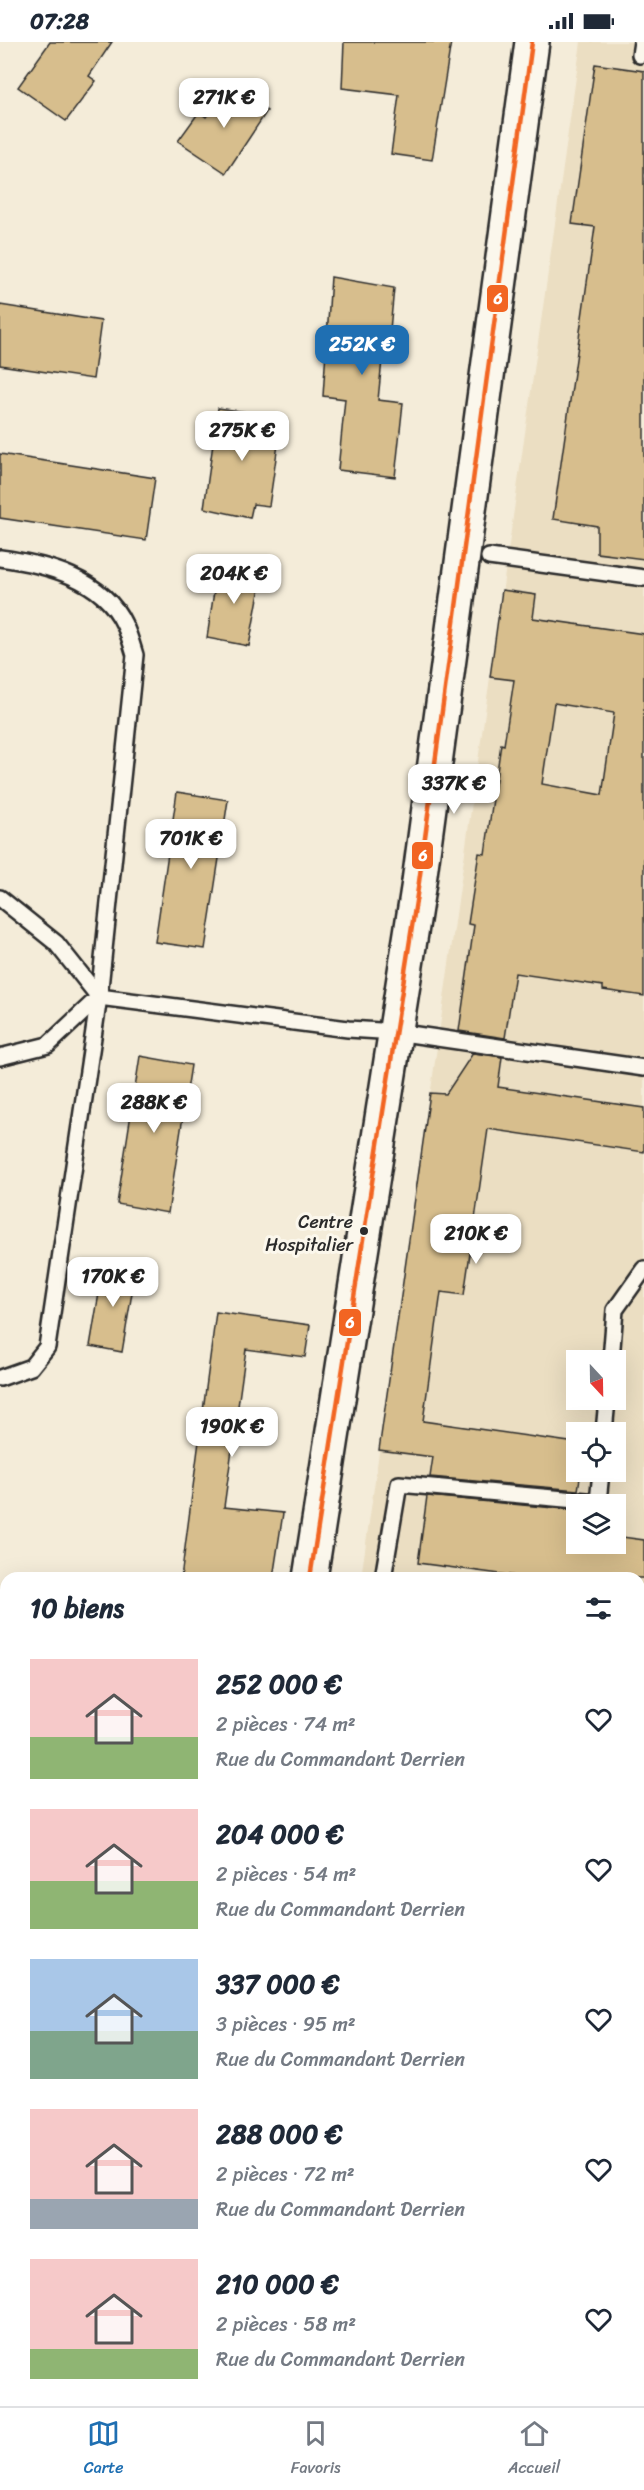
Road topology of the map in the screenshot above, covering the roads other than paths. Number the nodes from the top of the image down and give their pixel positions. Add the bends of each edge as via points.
1 (532, 42) edge
2 (489, 557) dead end
3 (0, 558) edge
4 (644, 578) edge
5 (0, 898) edge
6 (99, 997) junction
7 (396, 1032) junction
8 (0, 1057) edge
9 (644, 1068) edge
10 (644, 1269) edge
11 (611, 1350) edge
12 (0, 1378) edge
13 (600, 1482) edge
14 (311, 1572) edge
15 (383, 1572) edge

1 - 7 main road
2 - 4 lane
3 - 6 lane via 39,564 81,581 106,600 124,622 135,655
5 - 6 lane via 56,944
6 - 7 lane
6 - 8 lane via 48,1044
6 - 12 lane via 47,1347 31,1367
7 - 9 lane
7 - 14 main road
10 - 11 lane via 615,1310
13 - 15 lane via 598,1502 399,1484

